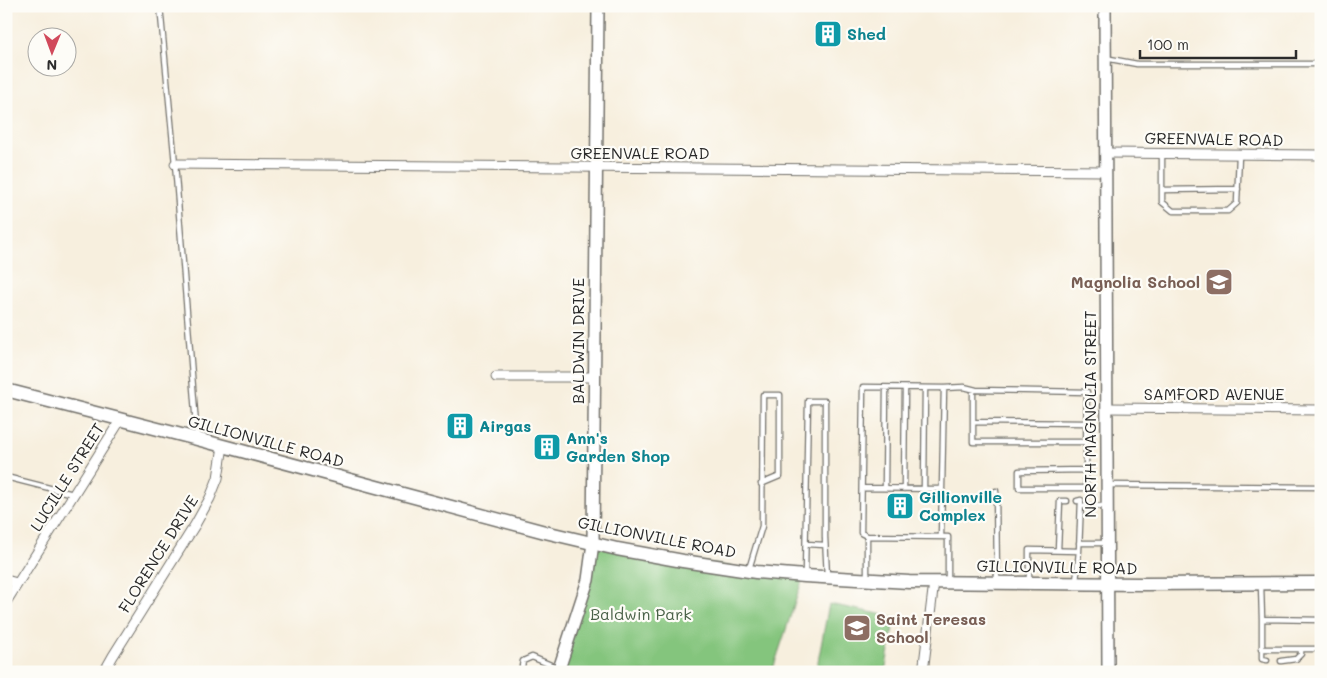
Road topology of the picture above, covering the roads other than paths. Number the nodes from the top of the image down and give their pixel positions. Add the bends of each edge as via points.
1 (160, 6) edge
2 (598, 6) edge
3 (1105, 6) edge
4 (1105, 58) junction
5 (1321, 64) edge
6 (1106, 154) junction
7 (1162, 154) junction
8 (1239, 155) junction
9 (1321, 156) edge
10 (175, 164) junction
11 (596, 167) junction
12 (1106, 171) junction
13 (1238, 189) junction
14 (1162, 190) junction
15 (496, 376) dead end
16 (594, 377) junction
17 (886, 388) junction
18 (905, 388) junction
19 (925, 388) junction
20 (944, 388) junction
21 (6, 390) edge
22 (973, 390) junction
23 (1108, 408) junction
24 (1321, 410) edge
25 (121, 419) junction
26 (973, 422) junction
27 (1086, 423) junction
28 (197, 439) junction
29 (1086, 442) junction
30 (224, 446) junction
31 (1086, 470) junction
32 (6, 477) edge
33 (762, 484) junction
34 (1107, 485) junction
35 (1321, 487) edge
36 (862, 488) junction
37 (884, 488) junction
38 (904, 489) junction
39 (924, 489) junction
40 (942, 489) junction
41 (996, 492) dead end
42 (74, 494) junction
43 (1077, 500) dead end
44 (1067, 501) dead end
45 (1081, 506) junction
46 (1106, 506) junction
47 (1059, 512) junction
48 (1067, 513) dead end
49 (1059, 526) junction
50 (1066, 526) dead end
51 (867, 536) junction
52 (941, 537) junction
53 (593, 543) junction
54 (1079, 543) junction
55 (1106, 543) junction
56 (806, 544) junction
57 (825, 545) junction
58 (1058, 550) junction
59 (1079, 551) junction
60 (749, 571) junction
61 (805, 576) junction
62 (827, 578) junction
63 (6, 580) edge
64 (868, 580) junction
65 (934, 582) junction
66 (948, 582) junction
67 (18, 583) junction
68 (997, 583) junction
69 (1028, 583) junction
70 (1107, 583) junction
71 (1321, 583) edge
72 (1076, 584) junction
73 (1261, 584) junction
74 (6, 602) edge
75 (1262, 619) junction
76 (1321, 620) edge
77 (1261, 649) junction
78 (1300, 649) junction
79 (1321, 649) edge
80 (1266, 660) dead end
81 (1281, 661) dead end
82 (559, 670) edge
83 (104, 672) edge
84 (521, 672) edge
85 (923, 672) edge
86 (1108, 672) edge

1 - 10 lane
2 - 11 street, BALDWIN DRIVE
3 - 4 street, NORTH MAGNOLIA STREET
4 - 5 lane via 1137,64
4 - 6 street, NORTH MAGNOLIA STREET
6 - 7 street, GREENVALE ROAD
6 - 12 street, NORTH MAGNOLIA STREET
7 - 8 street, GREENVALE ROAD
7 - 14 lane
8 - 9 street, GREENVALE ROAD
8 - 13 lane
10 - 11 street, GREENVALE ROAD
10 - 28 lane
11 - 12 street, GREENVALE ROAD
11 - 16 street, BALDWIN DRIVE
12 - 23 street, NORTH MAGNOLIA STREET
13 - 14 lane
13 - 14 lane via 1237,203 1228,211 1173,211 1162,202
15 - 16 street
16 - 53 street, BALDWIN DRIVE
17 - 18 lane
17 - 36 lane via 863,387
17 - 37 lane
18 - 19 lane
18 - 38 lane
19 - 20 lane
19 - 39 lane
20 - 22 lane
20 - 40 lane
21 - 25 main road, GILLIONVILLE ROAD
22 - 26 lane
22 - 27 lane via 1087,392
23 - 24 street, SAMFORD AVENUE
23 - 34 street, NORTH MAGNOLIA STREET
25 - 28 main road, GILLIONVILLE ROAD
25 - 42 street, LUCILLE STREET
26 - 27 lane
26 - 29 lane via 974,442
27 - 29 lane
28 - 30 main road, GILLIONVILLE ROAD
29 - 31 lane
30 - 53 main road, GILLIONVILLE ROAD
30 - 83 street, FLORENCE DRIVE via 218,478 210,498
31 - 31 lane via 1019,471 1019,488 1086,488
32 - 42 lane
33 - 33 lane via 764,395 780,395 780,476
33 - 60 lane via 762,526
34 - 35 lane
34 - 46 street, NORTH MAGNOLIA STREET
36 - 37 lane
36 - 51 lane via 861,533
37 - 38 lane
38 - 39 lane
39 - 40 lane
40 - 52 lane
41 - 68 lane
42 - 67 street, LUCILLE STREET
43 - 45 lane via 1081,500
44 - 47 lane via 1060,501
45 - 46 lane
45 - 54 lane
46 - 55 street, NORTH MAGNOLIA STREET
47 - 48 lane
47 - 49 lane
49 - 50 lane
49 - 58 lane
51 - 52 lane
51 - 64 lane
52 - 66 lane via 948,537
53 - 60 main road, GILLIONVILLE ROAD
53 - 82 street, BALDWIN DRIVE via 588,580
54 - 55 lane
54 - 59 lane
55 - 70 street, NORTH MAGNOLIA STREET
56 - 57 lane
56 - 57 lane via 808,401 825,401
56 - 61 lane
57 - 62 lane
58 - 59 lane
58 - 69 lane via 1029,550
59 - 72 lane
60 - 61 main road, GILLIONVILLE ROAD
61 - 62 main road, GILLIONVILLE ROAD
62 - 64 main road, GILLIONVILLE ROAD
63 - 67 street
64 - 65 main road, GILLIONVILLE ROAD
65 - 66 main road, GILLIONVILLE ROAD
65 - 85 street
66 - 68 main road, GILLIONVILLE ROAD
67 - 74 street, LUCILLE STREET
68 - 69 main road, GILLIONVILLE ROAD
69 - 72 main road, GILLIONVILLE ROAD
70 - 72 main road, GILLIONVILLE ROAD
70 - 73 main road, GILLIONVILLE ROAD
70 - 86 street, NORTH MAGNOLIA STREET
71 - 73 main road, GILLIONVILLE ROAD
73 - 75 lane
75 - 76 lane
75 - 77 lane
77 - 78 lane
77 - 80 lane via 1262,659
78 - 79 lane
78 - 81 lane via 1301,654 1296,659
82 - 84 lane via 532,657 524,662

